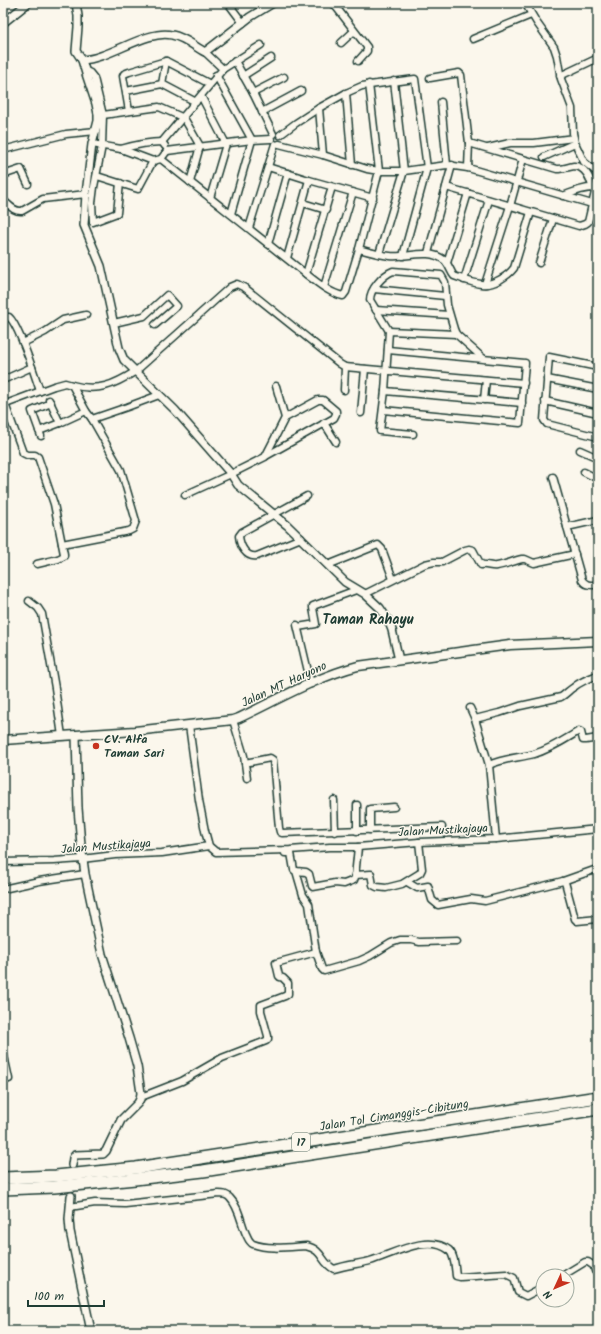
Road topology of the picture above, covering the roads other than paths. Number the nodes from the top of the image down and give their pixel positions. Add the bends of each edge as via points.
1 (28, 3) edge
2 (76, 3) edge
3 (228, 3) edge
4 (272, 3) edge
5 (333, 3) edge
6 (525, 3) edge
7 (531, 15) junction
8 (3, 23) edge
9 (243, 23) junction
10 (354, 31) junction
11 (473, 39) dead end
12 (341, 43) dead end
13 (261, 45) dead end
14 (205, 52) junction
15 (271, 58) dead end
16 (598, 58) edge
17 (82, 60) junction
18 (166, 61) junction
19 (235, 61) junction
20 (358, 61) dead end
21 (222, 69) junction
22 (86, 71) junction
23 (216, 75) junction
24 (243, 76) junction
25 (284, 76) dead end
26 (560, 76) junction
27 (430, 78) dead end
28 (394, 81) junction
29 (162, 84) junction
30 (210, 84) junction
31 (369, 84) junction
32 (126, 91) junction
33 (301, 91) dead end
34 (253, 93) junction
35 (346, 93) junction
36 (201, 96) junction
37 (196, 102) junction
38 (441, 102) dead end
39 (319, 108) junction
40 (130, 111) junction
41 (262, 112) junction
42 (103, 115) junction
43 (184, 118) junction
44 (96, 131) junction
45 (252, 140) junction
46 (274, 140) junction
47 (574, 140) junction
48 (162, 142) junction
49 (469, 143) junction
50 (92, 144) junction
51 (226, 144) junction
52 (102, 146) junction
53 (200, 146) junction
54 (487, 148) junction
55 (121, 149) junction
56 (3, 150) edge
57 (167, 151) junction
58 (323, 155) junction
59 (544, 157) dead end
60 (523, 159) junction
61 (161, 160) junction
62 (153, 161) junction
63 (352, 165) junction
64 (450, 165) junction
65 (268, 167) junction
66 (427, 168) junction
67 (468, 168) junction
68 (379, 171) junction
69 (404, 171) junction
70 (288, 173) junction
71 (598, 173) edge
72 (3, 175) edge
73 (97, 176) junction
74 (309, 180) junction
75 (190, 182) junction
76 (120, 183) junction
77 (517, 183) junction
78 (28, 184) dead end
79 (332, 187) junction
80 (446, 187) junction
81 (595, 188) edge
82 (353, 192) junction
83 (468, 193) junction
84 (86, 194) junction
85 (563, 196) junction
86 (210, 198) junction
87 (373, 198) junction
88 (3, 200) edge
89 (489, 200) junction
90 (303, 203) junction
91 (592, 204) junction
92 (510, 206) junction
93 (326, 210) junction
94 (531, 212) junction
95 (231, 214) junction
96 (553, 219) junction
97 (249, 228) junction
98 (268, 244) junction
99 (359, 249) junction
100 (428, 253) junction
101 (379, 254) junction
102 (403, 256) junction
103 (287, 258) junction
104 (447, 263) junction
105 (538, 263) dead end
106 (306, 274) junction
107 (464, 280) junction
108 (485, 284) junction
109 (324, 288) junction
110 (374, 289) junction
111 (445, 296) junction
112 (376, 310) junction
113 (449, 314) junction
114 (86, 315) dead end
115 (3, 318) edge
116 (114, 323) junction
117 (155, 325) dead end
118 (389, 331) junction
119 (456, 334) junction
120 (23, 343) junction
121 (388, 350) junction
122 (484, 359) junction
123 (345, 366) junction
124 (32, 367) junction
125 (598, 367) edge
126 (366, 369) junction
127 (136, 371) junction
128 (386, 371) junction
129 (547, 379) junction
130 (3, 380) edge
131 (486, 380) junction
132 (524, 383) junction
133 (72, 385) junction
134 (276, 386) dead end
135 (598, 389) edge
136 (344, 390) dead end
137 (40, 391) junction
138 (385, 391) junction
139 (160, 395) junction
140 (484, 400) junction
141 (545, 401) junction
142 (522, 403) junction
143 (4, 405) edge
144 (383, 410) junction
145 (86, 411) junction
146 (598, 413) edge
147 (362, 414) dead end
148 (285, 418) junction
149 (92, 419) junction
150 (60, 423) junction
151 (324, 423) junction
152 (413, 434) dead end
153 (598, 437) edge
154 (336, 442) dead end
155 (580, 450) dead end
156 (265, 457) junction
157 (598, 458) edge
158 (584, 472) dead end
159 (231, 474) junction
160 (553, 477) dead end
161 (598, 479) edge
162 (185, 495) dead end
163 (307, 496) dead end
164 (274, 514) junction
165 (598, 520) edge
166 (567, 528) junction
167 (301, 538) junction
168 (62, 544) junction
169 (575, 554) junction
170 (37, 564) dead end
171 (328, 565) junction
172 (393, 580) junction
173 (598, 585) edge
174 (356, 590) junction
175 (365, 594) junction
176 (29, 601) dead end
177 (598, 641) edge
178 (399, 660) junction
179 (598, 675) edge
180 (311, 684) junction
181 (470, 708) dead end
182 (475, 719) junction
183 (233, 720) junction
184 (189, 725) junction
185 (76, 735) junction
186 (62, 736) junction
187 (598, 738) edge
188 (3, 740) edge
189 (245, 763) junction
190 (489, 764) junction
191 (247, 778) dead end
192 (334, 800) dead end
193 (357, 804) dead end
194 (394, 807) dead end
195 (442, 827) dead end
196 (598, 829) edge
197 (370, 830) junction
198 (357, 831) junction
199 (335, 832) junction
200 (496, 839) junction
201 (419, 842) junction
202 (358, 847) junction
203 (211, 848) junction
204 (82, 859) junction
205 (3, 862) edge
206 (594, 870) dead end
207 (296, 871) junction
208 (85, 874) junction
209 (355, 875) junction
210 (563, 880) junction
211 (407, 882) junction
212 (3, 889) edge
213 (598, 919) edge
214 (456, 941) dead end
215 (316, 952) junction
216 (3, 1051) edge
217 (3, 1080) edge
218 (141, 1097) junction
219 (598, 1097) edge
220 (598, 1109) edge
221 (72, 1165) dead end
222 (3, 1178) edge
223 (3, 1190) edge
224 (71, 1196) dead end
225 (70, 1207) junction
226 (575, 1268) edge
227 (598, 1272) edge
228 (535, 1291) edge
229 (92, 1331) edge

1 - 8 street
2 - 17 street via 76,50
3 - 9 street
4 - 9 street
5 - 10 street
6 - 7 street
7 - 11 street
7 - 26 street via 554,47
9 - 14 street
10 - 12 street
10 - 20 street via 368,49
13 - 19 street
14 - 17 street via 177,36 158,34 94,59
14 - 21 street
15 - 24 street
16 - 26 street
17 - 22 street
18 - 29 street
18 - 30 street
18 - 32 street via 124,74
19 - 21 street
19 - 24 street
21 - 23 street
22 - 42 street via 94,78
22 - 44 street via 97,109
23 - 30 street
23 - 45 street
24 - 34 street
25 - 34 street
26 - 47 street via 572,108
27 - 49 street via 459,73 461,75
28 - 31 street
28 - 66 street via 414,78 416,80
28 - 69 street
29 - 32 street
29 - 37 street
30 - 36 street
31 - 35 street
31 - 68 street
32 - 40 street
33 - 41 street
34 - 41 street
35 - 39 street
35 - 63 street
36 - 37 street
36 - 51 street
37 - 43 street
38 - 64 street
39 - 46 street via 280,135 282,139
39 - 58 street
40 - 42 street
40 - 43 street via 158,107
41 - 46 street
42 - 52 street
43 - 48 street
43 - 53 street
44 - 50 street
44 - 56 street via 60,136
45 - 46 street
45 - 51 street
45 - 95 street
46 - 58 street
46 - 65 street
47 - 54 street via 510,143
47 - 59 street
47 - 71 street via 584,162
48 - 55 street
48 - 57 street
49 - 54 street
49 - 67 street
50 - 52 street
50 - 84 street
51 - 53 street
51 - 86 street
52 - 55 street
52 - 73 street
53 - 57 street
53 - 75 street
54 - 60 street
55 - 62 street
57 - 61 street
58 - 63 street
60 - 77 street
60 - 81 street via 557,169 578,167 587,174
61 - 62 street
61 - 75 street
62 - 76 street via 138,189
63 - 68 street
64 - 66 street
64 - 67 street
64 - 80 street
65 - 70 street
65 - 97 street
66 - 69 street
66 - 102 street
67 - 77 street
68 - 69 street
68 - 87 street
69 - 101 street
70 - 74 street
70 - 98 street
72 - 78 street via 20,169
73 - 76 street
73 - 76 street via 92,203 93,222 117,214
74 - 79 street
74 - 90 street
75 - 86 street
77 - 85 street
77 - 92 street
79 - 82 street
79 - 93 street
80 - 83 street
80 - 100 street
81 - 85 street
81 - 91 street
82 - 87 street
82 - 109 street
83 - 89 street
83 - 104 street
84 - 88 street via 43,199 18,212
84 - 116 street via 84,225 98,255
85 - 91 street
86 - 95 street
87 - 99 street
89 - 92 street
89 - 107 street
90 - 93 street
90 - 103 street
91 - 96 street via 588,222 582,226
92 - 94 street
92 - 108 street
93 - 106 street
94 - 96 street
94 - 108 street via 514,268 499,280
95 - 97 street
96 - 105 street
97 - 98 street
98 - 103 street
99 - 101 street
99 - 109 street via 344,295 337,295
100 - 102 street
100 - 104 street
101 - 102 street
103 - 106 street
104 - 107 street via 454,276
106 - 109 street
107 - 108 street
110 - 111 street
110 - 111 street via 383,277 393,271 437,274 441,275 445,282
110 - 112 street via 370,300
111 - 113 street
112 - 113 street
112 - 118 street
113 - 119 street
114 - 120 street via 63,320
115 - 120 street via 12,320
116 - 117 street via 144,316 167,295 177,306
116 - 127 street via 122,357
118 - 119 street
118 - 121 street
119 - 122 street
120 - 124 street
121 - 122 street
121 - 128 street
122 - 132 street via 525,363
123 - 126 street
123 - 127 street via 237,284 230,287
123 - 136 street
124 - 130 street
124 - 137 street
125 - 129 street via 550,357
126 - 128 street
126 - 147 street
127 - 133 street via 106,386 91,389
127 - 139 street
128 - 131 street
128 - 138 street
129 - 135 street
129 - 141 street
131 - 132 street
131 - 140 street
132 - 142 street
133 - 137 street via 65,383
133 - 145 street
134 - 148 street
137 - 143 street
138 - 140 street
138 - 144 street
139 - 149 street
139 - 159 street
140 - 142 street
141 - 146 street
141 - 153 street via 545,422
142 - 144 street via 520,424
143 - 168 street via 23,453 35,454 38,457 54,504
144 - 152 street via 380,431
145 - 149 street
145 - 150 street
148 - 151 street via 318,400 323,400 336,410 334,418
148 - 156 street
149 - 168 street via 121,470 136,521 135,526 129,531
150 - 150 street via 50,402 32,411 40,433
151 - 154 street
151 - 156 street
155 - 157 street
156 - 159 street
158 - 161 street
159 - 162 street
159 - 164 street via 244,490
160 - 166 street
163 - 164 street
164 - 167 street
164 - 167 street via 240,534 239,539 247,554 251,557 257,556
165 - 166 street
166 - 169 street
167 - 171 street
168 - 170 street via 62,558
169 - 172 street via 534,563 525,559 518,560 493,567 481,565 474,552 467,549 442,562 425,564
169 - 173 street via 583,582 591,586
171 - 172 street via 378,544
171 - 174 street
172 - 175 street
174 - 175 street
174 - 180 street via 313,606 316,624 297,626
175 - 178 street via 388,620
176 - 186 street via 42,614
177 - 178 main road, Jalan MT Haryono via 510,644
178 - 180 main road, Jalan MT Haryono via 351,668
179 - 182 street via 581,682 561,697
180 - 183 main road, Jalan MT Haryono
181 - 182 street
182 - 190 street
183 - 184 main road, Jalan MT Haryono
183 - 189 street
184 - 185 main road, Jalan MT Haryono
184 - 203 street via 202,816
185 - 186 main road, Jalan MT Haryono
185 - 204 street
186 - 188 main road, Jalan MT Haryono
187 - 190 street via 583,740 579,731 552,748 536,754 512,757
189 - 191 street
189 - 199 street via 270,758 273,760 281,832
190 - 200 street
192 - 199 street
193 - 198 street
194 - 197 street via 370,809
195 - 197 street
196 - 200 street, Jalan Mustikajaya
197 - 198 street
198 - 199 street
200 - 201 street, Jalan Mustikajaya
201 - 202 street, Jalan Mustikajaya
201 - 211 street via 422,869
202 - 203 street, Jalan Mustikajaya via 222,852 216,852
202 - 209 street
203 - 204 street, Jalan Mustikajaya
203 - 207 street via 216,854 291,853
204 - 205 street, Jalan Mustikajaya
204 - 208 street
206 - 210 street
207 - 209 street via 309,874 313,887 333,883 344,884 355,879
207 - 215 street via 303,895 309,904
208 - 212 street
208 - 218 street via 102,954 137,1066
209 - 211 street via 371,874 373,885 377,887 394,887
210 - 211 street via 485,901 471,899 438,905 432,900 428,886 416,888
210 - 213 street via 575,919
214 - 215 street via 400,940 359,961 325,971
215 - 218 street via 276,963 279,976 288,983 289,991 285,996 261,1004 268,1040 222,1058 182,1081
216 - 217 street via 9,1079
218 - 221 street via 121,1120 103,1154 75,1155
219 - 222 highway, Jalan Tol Cimanggis–Cibitung / 17 via 136,1168
220 - 223 highway, 17 via 203,1171
224 - 225 street
225 - 228 street via 224,1194 230,1197 252,1244 268,1247 312,1247 334,1269 370,1261 412,1246 433,1244 452,1254 456,1276 506,1274 514,1278 518,1292 526,1296
225 - 229 street via 70,1231
226 - 227 street via 588,1262

